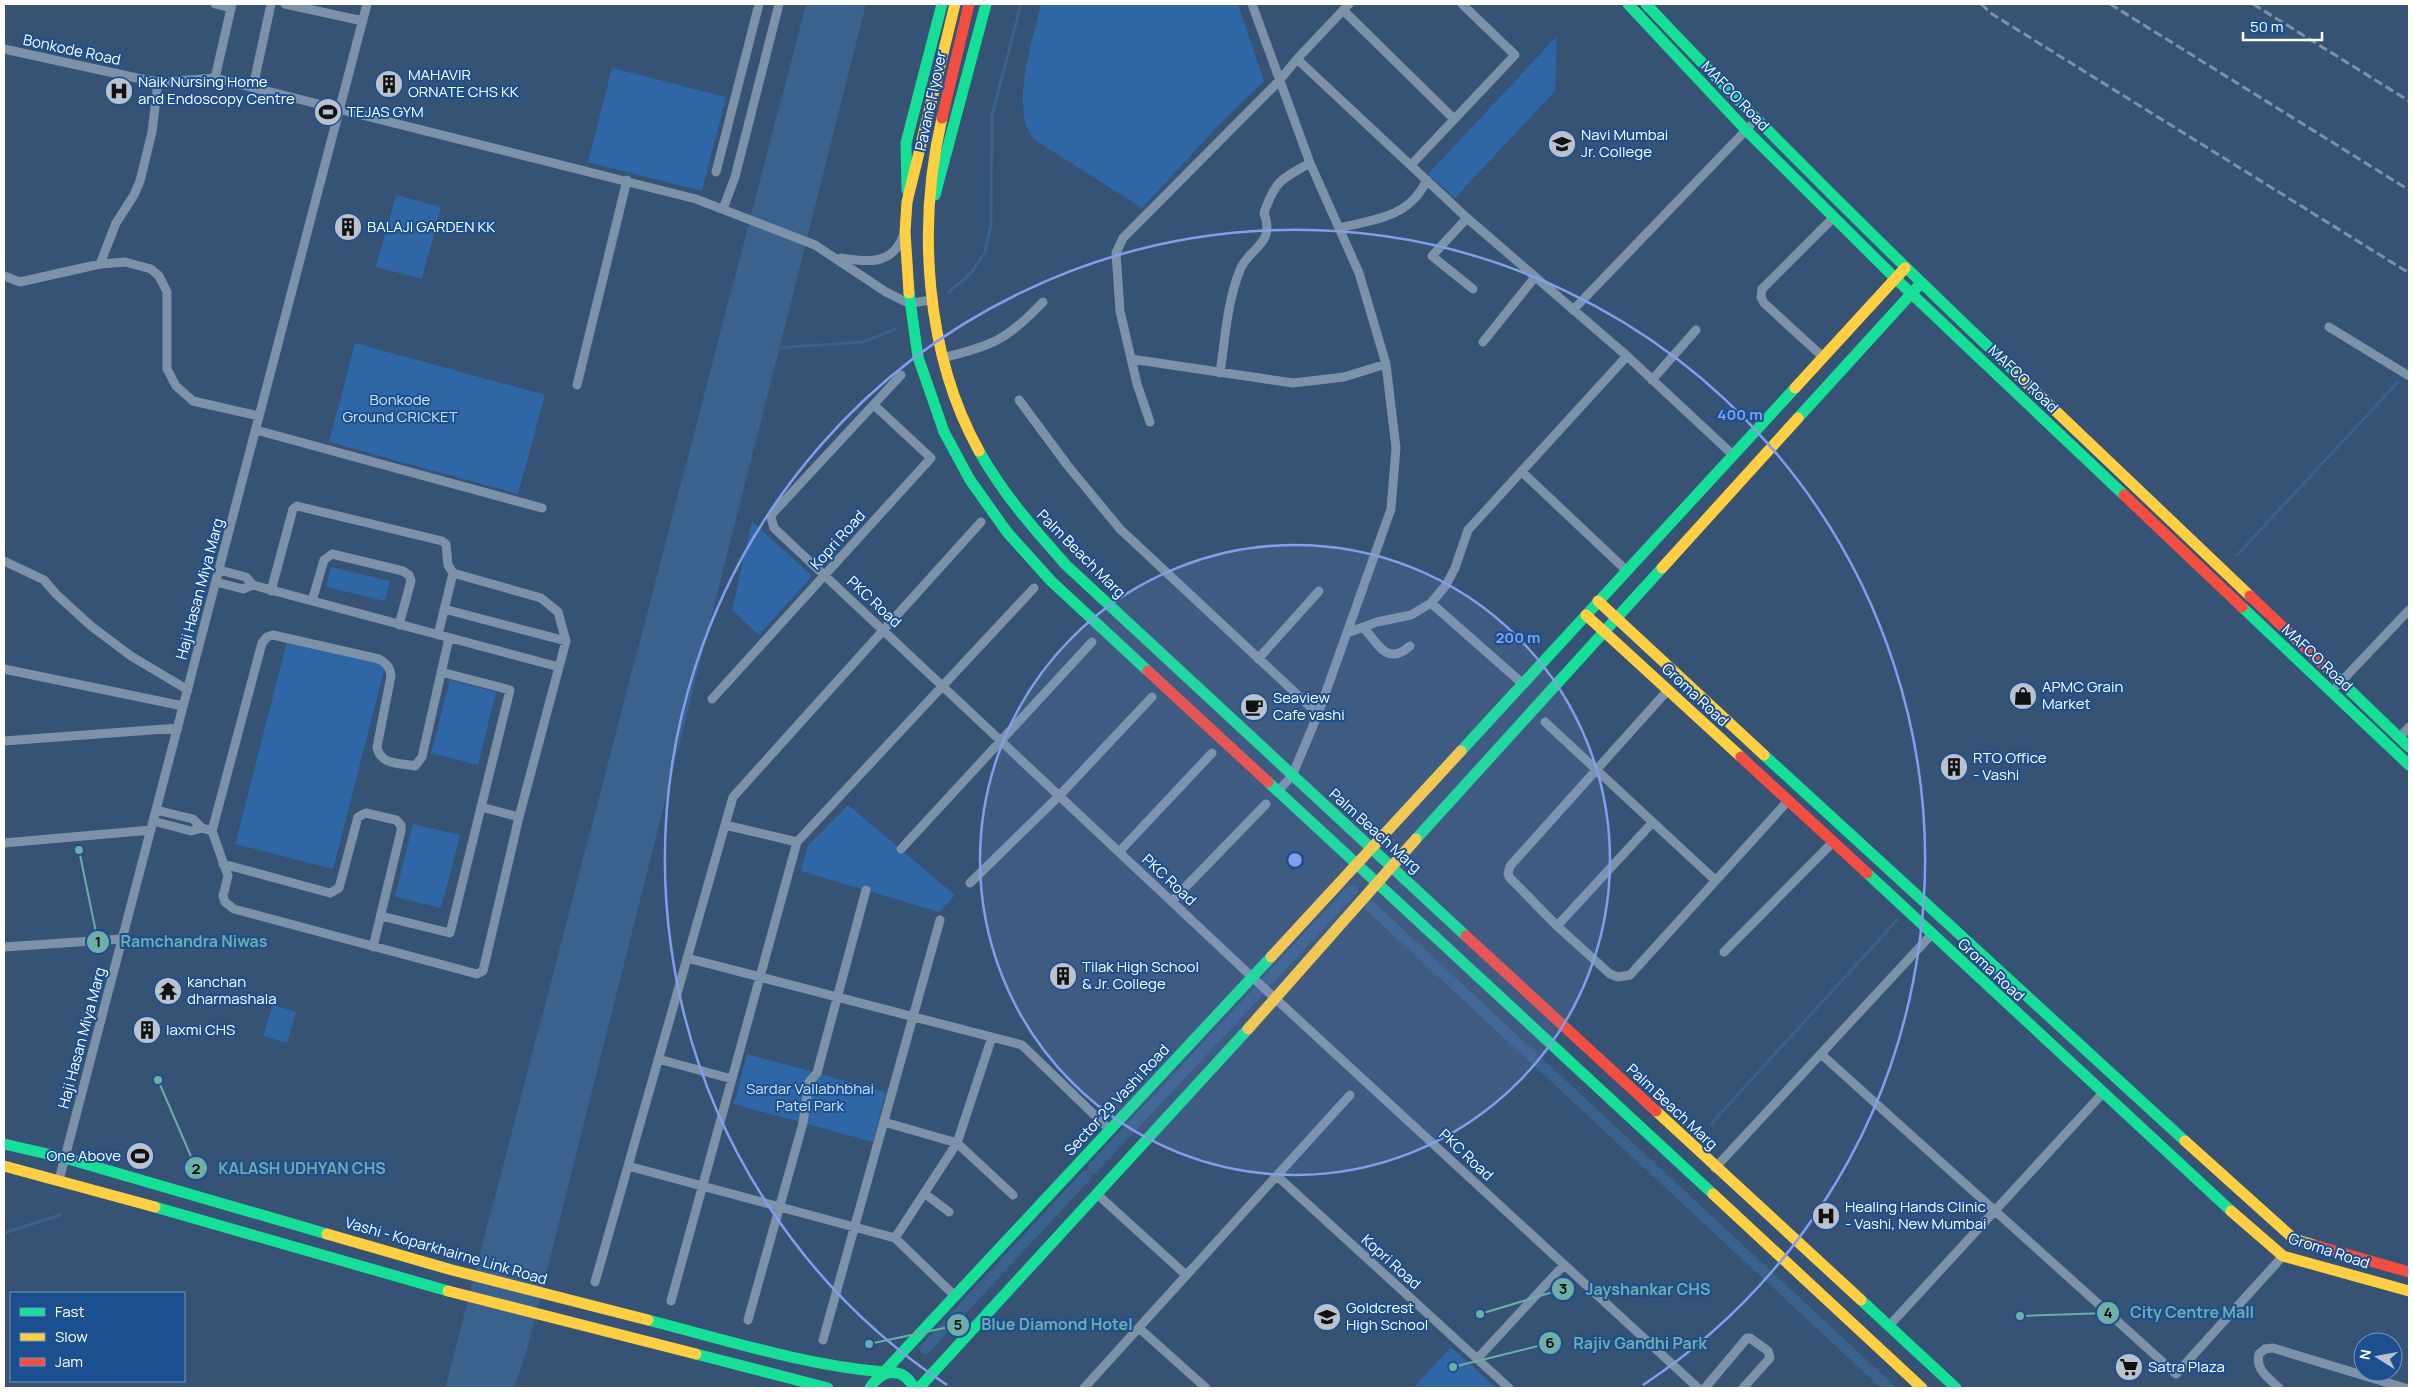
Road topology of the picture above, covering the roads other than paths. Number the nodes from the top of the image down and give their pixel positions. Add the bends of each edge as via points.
1 (215, 4) edge
2 (271, 4) edge
3 (285, 4) edge
4 (367, 4) edge
5 (759, 4) edge
6 (779, 4) edge
7 (942, 4) edge
8 (955, 4) edge
9 (969, 4) edge
10 (986, 4) edge
11 (1252, 4) edge
12 (1462, 4) edge
13 (1628, 4) edge
14 (1646, 4) edge
15 (232, 6) edge
16 (1346, 7) edge
17 (363, 21) junction
18 (4, 49) edge
19 (1297, 58) junction
20 (215, 78) junction
21 (1279, 81) junction
22 (158, 82) junction
23 (253, 87) junction
24 (340, 108) junction
25 (1454, 120) junction
26 (1756, 120) junction
27 (1746, 130) junction
28 (1310, 163) junction
29 (1411, 165) junction
30 (716, 172) dead end
31 (628, 180) junction
32 (1427, 180) junction
33 (908, 202) junction
34 (931, 207) junction
35 (726, 210) junction
36 (1834, 217) junction
37 (1467, 218) junction
38 (1339, 228) junction
39 (905, 232) junction
40 (838, 258) junction
41 (100, 264) junction
42 (1905, 268) junction
43 (4, 276) edge
44 (1535, 277) junction
45 (1896, 279) junction
46 (1921, 283) junction
47 (1473, 289) dead end
48 (1912, 294) junction
49 (932, 300) junction
50 (1043, 302) dead end
51 (910, 303) junction
52 (1573, 310) junction
53 (2329, 326) dead end
54 (1696, 330) dead end
55 (1483, 342) dead end
56 (1627, 356) junction
57 (1823, 357) junction
58 (942, 358) junction
59 (1131, 359) junction
60 (1386, 364) junction
61 (1220, 373) junction
62 (901, 375) dead end
63 (2409, 376) edge
64 (1652, 380) junction
65 (577, 385) dead end
66 (1019, 400) dead end
67 (874, 405) junction
68 (259, 416) junction
69 (1150, 422) dead end
70 (256, 430) junction
71 (1733, 455) junction
72 (1522, 471) junction
73 (542, 508) dead end
74 (981, 522) dead end
75 (4, 561) edge
76 (219, 570) junction
77 (1627, 571) junction
78 (453, 572) junction
79 (825, 575) junction
80 (216, 582) junction
81 (253, 585) junction
82 (1034, 588) dead end
83 (271, 591) junction
84 (1319, 591) dead end
85 (312, 602) junction
86 (1598, 602) junction
87 (1431, 603) junction
88 (444, 609) junction
89 (2409, 610) edge
90 (1586, 615) junction
91 (1616, 618) junction
92 (399, 625) junction
93 (1364, 628) junction
94 (883, 630) junction
95 (1604, 632) junction
96 (1347, 633) junction
97 (438, 635) junction
98 (449, 638) junction
99 (566, 640) junction
100 (1092, 642) dead end
101 (1410, 646) dead end
102 (1258, 659) junction
103 (559, 667) junction
104 (4, 669) edge
105 (441, 672) junction
106 (2341, 682) junction
107 (1523, 684) junction
108 (943, 686) junction
109 (188, 690) junction
110 (1668, 690) junction
111 (2331, 692) junction
112 (1152, 697) dead end
113 (712, 699) dead end
114 (183, 706) junction
115 (1318, 714) junction
116 (1545, 722) dead end
117 (2409, 727) edge
118 (178, 728) junction
119 (2399, 738) junction
120 (4, 740) edge
121 (1001, 741) junction
122 (2409, 747) edge
123 (1212, 753) dead end
124 (2409, 765) edge
125 (1595, 770) junction
126 (1292, 776) junction
127 (1277, 792) junction
128 (1059, 796) junction
129 (1787, 802) junction
130 (1266, 804) dead end
131 (481, 807) junction
132 (156, 810) junction
133 (520, 817) junction
134 (1652, 822) junction
135 (725, 825) junction
136 (152, 826) junction
137 (202, 828) junction
138 (212, 831) junction
139 (797, 842) junction
140 (1833, 842) junction
141 (4, 843) edge
142 (1372, 848) junction
143 (901, 849) dead end
144 (1119, 852) junction
145 (223, 864) junction
146 (1356, 865) junction
147 (1391, 866) junction
148 (1715, 880) junction
149 (970, 883) dead end
150 (1376, 883) junction
151 (866, 890) dead end
152 (1172, 901) junction
153 (381, 916) junction
154 (940, 920) dead end
155 (1557, 926) junction
156 (1931, 935) junction
157 (122, 939) junction
158 (4, 947) edge
159 (373, 948) junction
160 (1724, 952) dead end
161 (687, 958) junction
162 (760, 977) junction
163 (1252, 977) junction
164 (837, 997) junction
165 (1276, 999) junction
166 (914, 1017) junction
167 (992, 1037) junction
168 (1821, 1054) junction
169 (658, 1059) junction
170 (732, 1079) junction
171 (2102, 1094) junction
172 (1350, 1095) dead end
173 (884, 1122) junction
174 (1110, 1130) junction
175 (958, 1143) junction
176 (4, 1144) edge
177 (65, 1158) junction
178 (2210, 1165) junction
179 (4, 1166) edge
180 (628, 1166) junction
181 (1715, 1168) junction
182 (1276, 1176) junction
183 (59, 1180) junction
184 (2195, 1180) junction
185 (702, 1186) junction
186 (924, 1193) junction
187 (1097, 1194) junction
188 (1013, 1195) dead end
189 (780, 1207) junction
190 (1994, 1211) junction
191 (949, 1212) dead end
192 (855, 1227) junction
193 (895, 1238) junction
194 (2283, 1256) junction
195 (1564, 1265) junction
196 (2409, 1272) edge
197 (1186, 1275) junction
198 (595, 1282) dead end
199 (2409, 1292) edge
200 (955, 1296) junction
201 (671, 1301) dead end
202 (748, 1320) dead end
203 (1889, 1326) junction
204 (1139, 1328) junction
205 (823, 1340) dead end
206 (1478, 1359) junction
207 (884, 1372) junction
208 (780, 1376) junction
209 (806, 1388) edge
210 (828, 1388) edge
211 (870, 1388) edge
212 (914, 1388) edge
213 (919, 1388) edge
214 (1084, 1388) edge
215 (1206, 1388) edge
216 (1509, 1388) edge
217 (1698, 1388) edge
218 (1705, 1388) edge
219 (1743, 1388) edge
220 (1922, 1388) edge
221 (1956, 1388) edge
222 (2280, 1388) edge
223 (2404, 1388) edge

1 - 15 street
2 - 23 street
3 - 17 street
4 - 17 street, Haji Hasan Miya Marg
5 - 30 street
6 - 35 street
7 - 33 main road via 906,144
8 - 33 main road, Pavane Flyover
9 - 34 main road, Pavane Flyover via 934,152
10 - 34 main road
11 - 21 street
12 - 25 street via 1515,55
13 - 27 main road, MAFCO Road
14 - 26 main road, MAFCO Road
15 - 20 street
16 - 19 street
16 - 25 street
17 - 24 street, Haji Hasan Miya Marg
18 - 22 street, Bonkode Road
19 - 21 street
19 - 29 street
20 - 22 street, Bonkode Road
20 - 23 street, Bonkode Road
21 - 28 street
21 - 59 street via 1123,238 1116,253 1120,311
22 - 41 street via 152,132 140,180 116,223
23 - 24 street, Bonkode Road
24 - 31 street, Bonkode Road
24 - 68 street, Haji Hasan Miya Marg
25 - 29 street
26 - 27 street
26 - 42 main road, MAFCO Road
27 - 36 main road, MAFCO Road
27 - 52 street
28 - 38 street
28 - 61 street via 1281,179 1273,191 1264,214 1268,231 1241,268 1231,298
29 - 32 street
31 - 35 street, Bonkode Road
31 - 65 street
32 - 37 street
32 - 38 street via 1414,200 1400,210 1375,220
33 - 39 main road
34 - 49 main road, Palm Beach Marg
35 - 40 street, Bonkode Road via 815,245
36 - 45 main road, MAFCO Road
36 - 57 street via 1762,289 1761,297
37 - 44 street
37 - 47 street via 1432,256
38 - 60 street via 1359,273
39 - 40 street via 896,249 883,259 867,262
39 - 51 main road
40 - 51 street, Bonkode Road via 886,292
41 - 43 street via 20,282
41 - 68 street via 139,264 159,276 167,292 167,369 176,386 192,401
42 - 45 main road, Sector 29 Vashi Road
42 - 46 main road, MAFCO Road
44 - 52 street
44 - 55 street
45 - 48 main road, MAFCO Road
45 - 57 main road, Sector 29 Vashi Road
46 - 48 main road
46 - 106 main road, MAFCO Road
48 - 91 main road
48 - 111 main road, MAFCO Road
49 - 51 street
49 - 58 main road, Palm Beach Marg
50 - 58 street via 999,341
51 - 127 main road via 918,356 944,432 970,480 1007,532 1051,581
52 - 56 street
53 - 63 street
54 - 64 street
56 - 64 street
56 - 72 street
57 - 71 main road, Sector 29 Vashi Road
58 - 126 main road, Palm Beach Marg via 964,424 989,468 1024,518 1066,565
59 - 61 street
59 - 69 street
60 - 61 street via 1344,377 1293,383
60 - 96 street via 1396,448 1391,509
62 - 67 street, PKC Road
64 - 71 street
66 - 102 street via 1120,529
67 - 79 street, PKC Road via 771,517 774,528
67 - 79 street, Kopri Road via 931,458
68 - 70 street, Haji Hasan Miya Marg
70 - 73 street
70 - 76 street, Haji Hasan Miya Marg
71 - 77 main road, Sector 29 Vashi Road
72 - 77 street
72 - 87 street via 1468,530 1446,586
74 - 94 street
75 - 109 street via 44,580 91,626 131,656
76 - 80 street, Haji Hasan Miya Marg
76 - 81 street via 246,577
77 - 86 main road, Sector 29 Vashi Road
78 - 83 street via 448,565 446,544 442,541 297,506 293,509
78 - 88 street
78 - 99 street via 541,598 558,612
79 - 94 street, PKC Road
79 - 113 street, Kopri Road
80 - 81 street via 243,589
80 - 109 street, Haji Hasan Miya Marg
81 - 83 street
82 - 108 street
83 - 85 street
84 - 102 street
85 - 92 street
85 - 92 street via 324,560 332,554 403,571 411,581
86 - 90 main road, Sector 29 Vashi Road
86 - 91 main road, Groma Road
87 - 93 street via 1411,615
87 - 107 street
88 - 97 street
88 - 99 street
89 - 106 street
90 - 95 main road, Groma Road
90 - 107 main road, Sector 29 Vashi Road
91 - 95 main road
91 - 178 main road, Groma Road
92 - 97 street
93 - 96 street
93 - 101 street via 1386,652 1393,655
94 - 108 street, PKC Road
94 - 135 street via 733,797
95 - 110 main road, Groma Road
95 - 147 main road
96 - 115 street
97 - 98 street
98 - 103 street
98 - 105 street
99 - 103 street
100 - 121 street
102 - 115 street
103 - 133 street
104 - 114 street
105 - 131 street via 510,690
105 - 138 street via 419,763 415,766 385,760 380,758 377,747 391,676 386,663 273,635 267,637 262,643
106 - 111 street
106 - 119 main road, MAFCO Road
107 - 142 main road, Sector 29 Vashi Road
108 - 121 street, PKC Road
108 - 139 street
109 - 114 street, Haji Hasan Miya Marg
110 - 125 street
110 - 129 main road, Groma Road
111 - 124 main road, MAFCO Road
112 - 128 street
114 - 118 street, Haji Hasan Miya Marg
115 - 126 street
116 - 125 street
117 - 119 street
118 - 120 street
118 - 132 street, Haji Hasan Miya Marg
119 - 122 main road, MAFCO Road
121 - 128 street, PKC Road
121 - 143 street
123 - 144 street
125 - 134 street
125 - 155 street via 1508,870 1510,878
126 - 127 street
126 - 142 main road, Palm Beach Marg
127 - 146 main road
128 - 144 street, PKC Road
128 - 149 street
129 - 140 main road, Groma Road
129 - 148 street
130 - 152 street
131 - 133 street
131 - 153 street via 450,933
132 - 136 street, Haji Hasan Miya Marg
132 - 137 street via 193,819
133 - 159 street via 483,971 470,974
134 - 148 street
134 - 155 street
135 - 139 street
135 - 161 street
136 - 137 street via 191,831
136 - 141 street
136 - 157 street, Haji Hasan Miya Marg
137 - 138 street
138 - 145 street
139 - 162 street
140 - 156 main road, Groma Road
140 - 160 street
142 - 146 main road, Sector 29 Vashi Road
142 - 147 main road, Palm Beach Marg
144 - 152 street, PKC Road
145 - 153 street via 335,892 339,888 358,817 366,813 396,820 401,831
145 - 159 street via 228,876 223,896 234,909
146 - 150 main road
146 - 163 main road, Sector 29 Vashi Road
147 - 150 main road
147 - 181 main road, Palm Beach Marg
148 - 155 street via 1625,978 1610,974
150 - 165 main road
150 - 220 main road
151 - 164 street
152 - 163 street, PKC Road
153 - 159 street
154 - 166 street
156 - 168 street
156 - 171 main road, Groma Road
157 - 158 street
157 - 177 street, Haji Hasan Miya Marg
161 - 162 street
161 - 169 street
162 - 164 street
162 - 170 street
163 - 165 street, PKC Road
163 - 174 main road, Sector 29 Vashi Road
164 - 166 street
164 - 189 street via 817,1073 809,1082 803,1122
165 - 187 main road
165 - 195 street, PKC Road
166 - 167 street
166 - 173 street
167 - 174 street via 1022,1045
167 - 175 street
168 - 181 street
168 - 190 street
169 - 170 street
169 - 180 street
170 - 185 street
171 - 184 main road, Groma Road
171 - 190 street
172 - 182 street
173 - 175 street
173 - 192 street
174 - 200 main road, Sector 29 Vashi Road
175 - 186 street
175 - 188 street
176 - 177 main road, Vashi - Koparkhairne Link Road
177 - 183 street, Haji Hasan Miya Marg
177 - 207 main road, Vashi - Koparkhairne Link Road via 465,1273 818,1363 850,1370
178 - 184 main road
178 - 196 main road, Groma Road via 2294,1239
179 - 183 main road
180 - 185 street
180 - 198 street
181 - 203 main road, Palm Beach Marg
182 - 197 street
182 - 206 street, Kopri Road
183 - 208 main road via 459,1294
184 - 194 main road, Groma Road
185 - 189 street
185 - 201 street
186 - 191 street
186 - 193 street
187 - 197 street
187 - 213 main road
189 - 192 street
189 - 202 street
190 - 194 street via 2176,1374
190 - 203 street
192 - 193 street
192 - 205 street
193 - 200 street
194 - 199 main road, Groma Road
195 - 206 street
195 - 217 street, PKC Road
197 - 204 street
200 - 207 main road, Sector 29 Vashi Road
203 - 221 main road, Palm Beach Marg
204 - 214 street
204 - 215 street
206 - 216 street, Kopri Road
207 - 211 main road, Sector 29 Vashi Road via 877,1376
207 - 212 main road, Vashi - Koparkhairne Link Road via 906,1375
208 - 209 main road
208 - 210 main road
218 - 219 street via 1748,1338 1753,1338 1768,1351 1770,1358
222 - 223 street via 2259,1368 2258,1354 2265,1349 2273,1348

